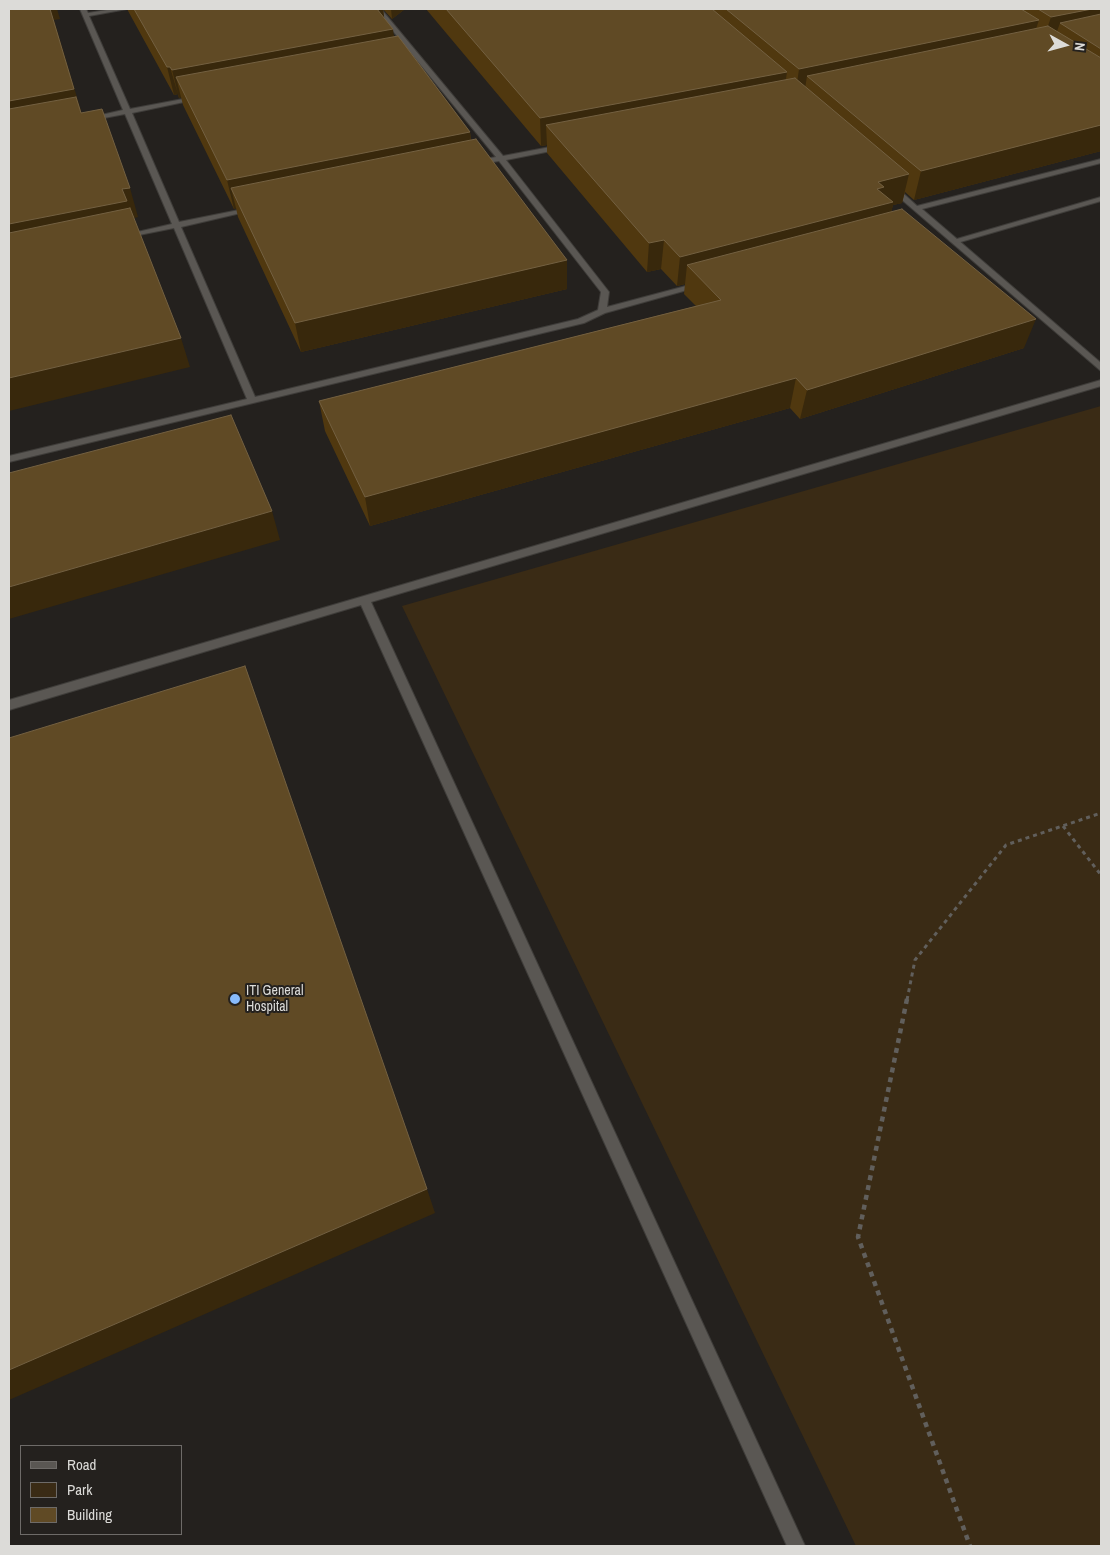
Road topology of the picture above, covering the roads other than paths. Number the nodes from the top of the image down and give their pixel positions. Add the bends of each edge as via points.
1 (124, 9) edge
2 (378, 9) edge
3 (85, 12) edge
4 (417, 56) junction
5 (407, 58) edge
6 (205, 97) edge
7 (128, 112) junction
8 (82, 121) edge
9 (569, 145) edge
10 (501, 158) junction
11 (1101, 161) edge
12 (472, 164) edge
13 (887, 183) edge
14 (1101, 199) edge
15 (262, 207) edge
16 (916, 208) junction
17 (933, 223) junction
18 (176, 225) junction
19 (924, 226) edge
20 (112, 238) edge
21 (954, 240) junction
22 (706, 284) edge
23 (602, 311) junction
24 (1101, 368) edge
25 (1101, 383) edge
26 (252, 400) junction
27 (9, 459) edge
28 (364, 600) junction
29 (9, 705) edge
30 (796, 1546) edge

1 - 3 street
2 - 4 street
3 - 7 street
4 - 5 street
4 - 10 street
6 - 7 street
7 - 8 street
7 - 18 street
9 - 10 street
10 - 12 street
10 - 23 street via 605,292
11 - 16 street
13 - 16 street
14 - 21 street
15 - 18 street
16 - 17 street
17 - 19 street
17 - 21 street
18 - 20 street
18 - 26 street
21 - 24 street
22 - 23 street
23 - 26 street via 581,321
25 - 28 street
26 - 27 street
28 - 29 street
28 - 30 street

